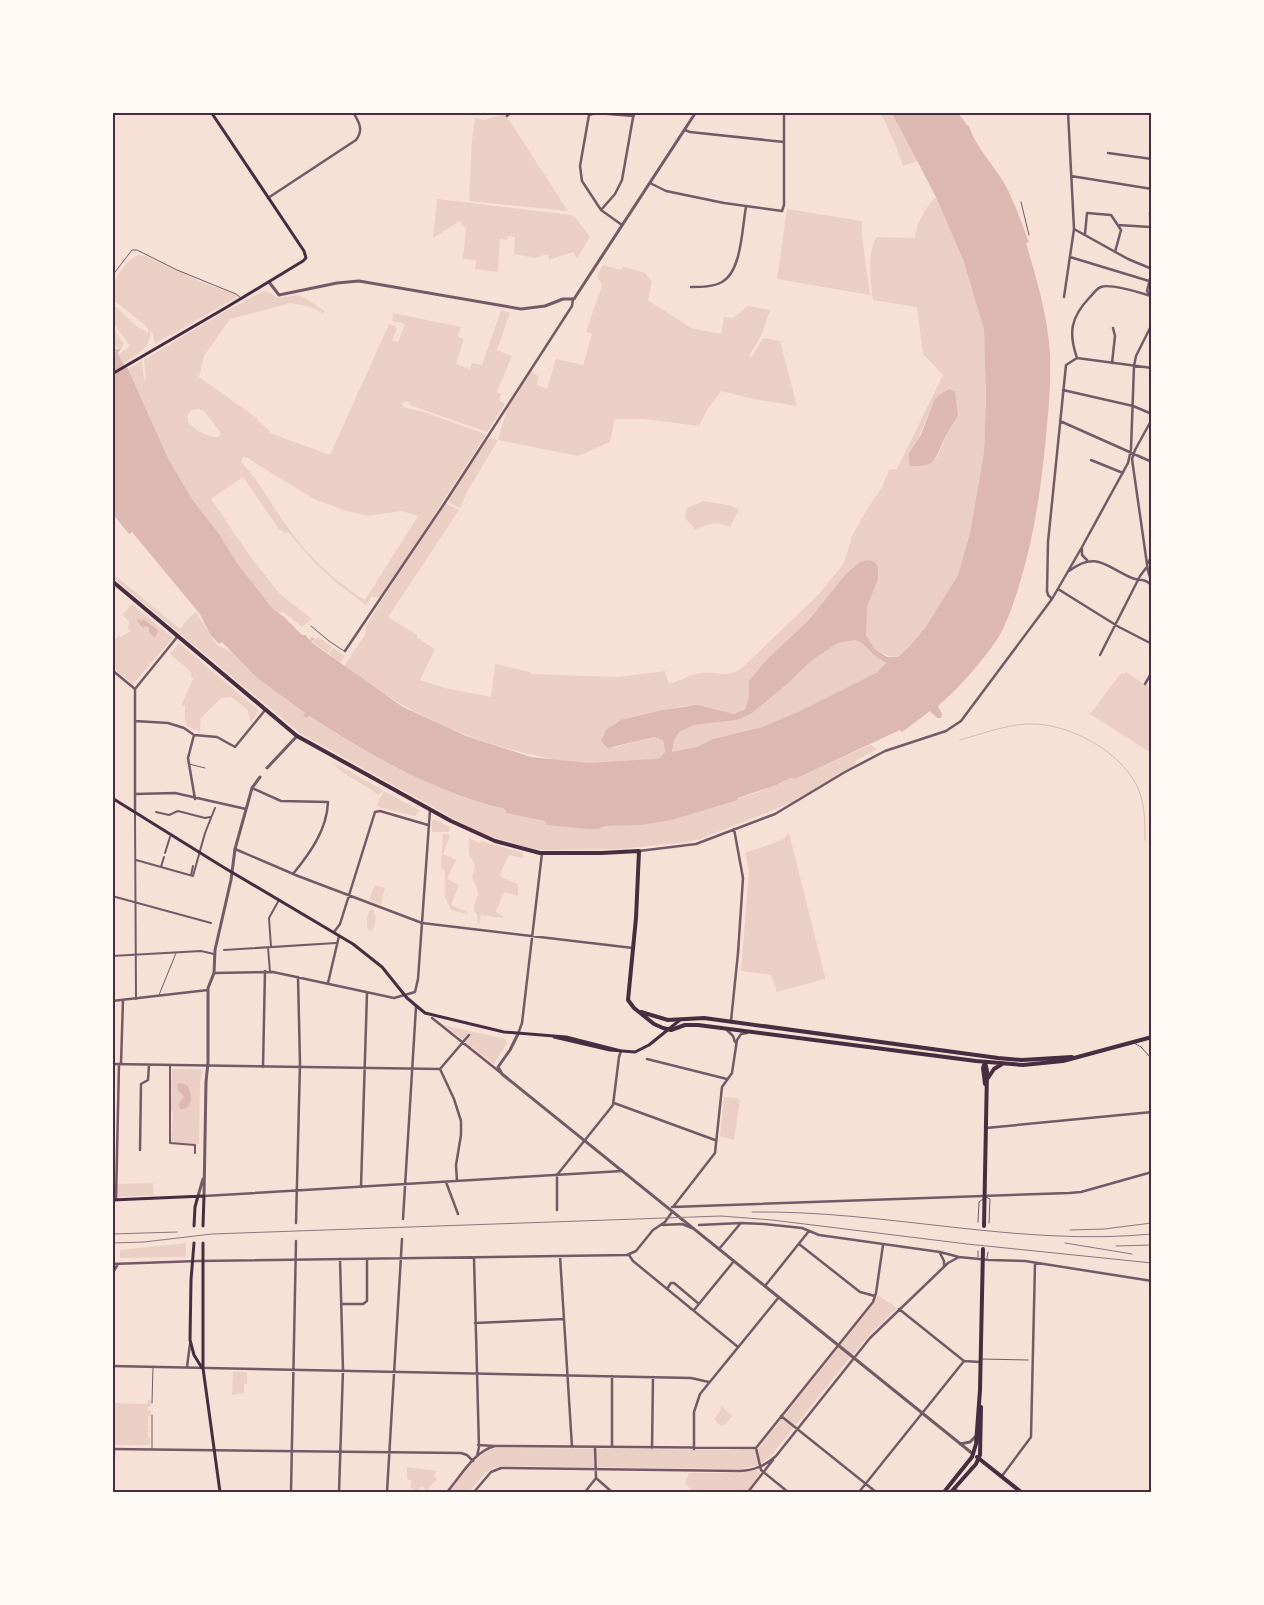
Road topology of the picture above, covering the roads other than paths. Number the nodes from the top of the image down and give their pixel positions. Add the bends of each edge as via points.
1 (211, 112) edge
2 (353, 112) edge
3 (511, 112) edge
4 (696, 112) edge
5 (784, 112) edge
6 (1068, 112) edge
7 (634, 114) edge
8 (507, 116) dead end
9 (685, 130) junction
10 (784, 142) junction
11 (1108, 153) dead end
12 (1152, 159) edge
13 (1071, 176) junction
14 (650, 183) junction
15 (1152, 188) edge
16 (1152, 194) edge
17 (268, 199) junction
18 (1021, 202) dead end
19 (746, 207) junction
20 (602, 210) junction
21 (623, 225) junction
22 (1118, 225) junction
23 (1150, 227) edge
24 (1074, 229) junction
25 (1085, 234) junction
26 (1029, 235) dead end
27 (1152, 250) edge
28 (1115, 252) junction
29 (1070, 257) junction
30 (1152, 270) edge
31 (112, 276) edge
32 (1149, 281) junction
33 (269, 282) junction
34 (691, 287) dead end
35 (1151, 296) edge
36 (1064, 297) dead end
37 (242, 298) junction
38 (572, 299) junction
39 (1152, 324) edge
40 (1113, 328) dead end
41 (1077, 358) junction
42 (1112, 363) junction
43 (1134, 366) junction
44 (1152, 368) edge
45 (112, 374) edge
46 (1063, 390) junction
47 (1132, 406) junction
48 (1152, 414) edge
49 (1152, 419) edge
50 (1060, 421) junction
51 (1132, 442) junction
52 (1139, 442) junction
53 (1132, 454) junction
54 (1091, 460) dead end
55 (1152, 462) edge
56 (1123, 473) junction
57 (1135, 481) junction
58 (1082, 547) junction
59 (1152, 555) edge
60 (1091, 561) junction
61 (1147, 564) junction
62 (1068, 572) junction
63 (1140, 578) junction
64 (112, 581) edge
65 (1152, 585) edge
66 (1058, 589) junction
67 (1052, 599) junction
68 (1115, 624) junction
69 (311, 626) dead end
70 (178, 636) junction
71 (1152, 644) edge
72 (345, 652) joint
73 (1100, 655) dead end
74 (112, 670) edge
75 (1152, 672) edge
76 (1145, 684) dead end
77 (135, 689) junction
78 (266, 709) junction
79 (135, 722) junction
80 (194, 735) junction
81 (297, 736) junction
82 (189, 764) junction
83 (205, 768) dead end
84 (267, 768) dead end
85 (260, 777) dead end
86 (252, 788) junction
87 (135, 794) junction
88 (112, 798) edge
89 (195, 799) junction
90 (215, 808) dead end
91 (246, 809) junction
92 (430, 810) junction
93 (135, 812) junction
94 (156, 812) dead end
95 (210, 818) junction
96 (428, 825) junction
97 (734, 829) junction
98 (170, 837) dead end
99 (235, 850) junction
100 (639, 851) junction
101 (165, 853) dead end
102 (542, 853) junction
103 (164, 857) dead end
104 (136, 860) junction
105 (161, 867) junction
106 (232, 872) junction
107 (293, 874) junction
108 (348, 894) junction
109 (112, 896) edge
110 (279, 900) junction
111 (135, 902) junction
112 (211, 923) dead end
113 (422, 923) junction
114 (334, 932) junction
115 (340, 935) junction
116 (532, 936) junction
117 (338, 943) junction
118 (270, 947) junction
119 (633, 948) junction
120 (224, 950) dead end
121 (176, 953) junction
122 (214, 954) junction
123 (136, 955) junction
124 (112, 956) edge
125 (265, 971) junction
126 (270, 972) junction
127 (214, 973) junction
128 (298, 977) junction
129 (328, 984) junction
130 (208, 990) junction
131 (367, 993) junction
132 (405, 995) junction
133 (158, 996) junction
134 (136, 999) junction
135 (123, 1000) junction
136 (112, 1001) edge
137 (416, 1007) junction
138 (636, 1010) junction
139 (425, 1013) junction
140 (416, 1015) junction
141 (432, 1016) junction
142 (663, 1019) junction
143 (680, 1020) junction
144 (731, 1023) junction
145 (725, 1028) junction
146 (666, 1030) junction
147 (754, 1032) junction
148 (518, 1034) junction
149 (469, 1035) dead end
150 (1152, 1037) edge
151 (462, 1043) junction
152 (1133, 1043) junction
153 (735, 1044) junction
154 (621, 1051) junction
155 (1076, 1057) junction
156 (647, 1059) dead end
157 (986, 1059) junction
158 (1152, 1059) edge
159 (112, 1064) edge
160 (120, 1064) junction
161 (1002, 1064) junction
162 (149, 1065) junction
163 (170, 1065) junction
164 (208, 1066) junction
165 (263, 1067) junction
166 (300, 1068) junction
167 (364, 1068) junction
168 (413, 1068) junction
169 (440, 1069) junction
170 (502, 1074) junction
171 (727, 1079) junction
172 (987, 1080) junction
173 (986, 1089) junction
174 (614, 1103) junction
175 (1152, 1112) edge
176 (986, 1128) junction
177 (715, 1140) junction
178 (585, 1142) junction
179 (140, 1150) dead end
180 (194, 1153) dead end
181 (622, 1171) junction
182 (1152, 1172) edge
183 (557, 1175) junction
184 (204, 1176) junction
185 (457, 1181) junction
186 (446, 1182) junction
187 (406, 1184) junction
188 (361, 1187) junction
189 (297, 1191) junction
190 (198, 1196) junction
191 (204, 1196) junction
192 (985, 1197) junction
193 (114, 1200) edge
194 (671, 1209) junction
195 (557, 1210) dead end
196 (458, 1214) dead end
197 (403, 1219) dead end
198 (978, 1222) dead end
199 (296, 1223) dead end
200 (741, 1223) junction
201 (989, 1223) dead end
202 (699, 1225) dead end
203 (194, 1226) dead end
204 (203, 1226) dead end
205 (659, 1226) junction
206 (984, 1226) dead end
207 (694, 1229) junction
208 (809, 1231) junction
209 (402, 1239) dead end
210 (296, 1241) dead end
211 (194, 1243) dead end
212 (203, 1243) dead end
213 (799, 1244) junction
214 (883, 1245) junction
215 (719, 1249) junction
216 (983, 1249) dead end
217 (978, 1251) dead end
218 (940, 1252) junction
219 (988, 1252) dead end
220 (629, 1255) junction
221 (560, 1256) junction
222 (959, 1257) junction
223 (367, 1258) junction
224 (401, 1258) junction
225 (474, 1258) junction
226 (340, 1259) junction
227 (296, 1260) junction
228 (983, 1260) junction
229 (193, 1261) junction
230 (201, 1261) junction
231 (734, 1261) junction
232 (1035, 1263) junction
233 (112, 1264) edge
234 (118, 1264) junction
235 (943, 1268) junction
236 (112, 1274) edge
237 (1152, 1281) edge
238 (765, 1286) junction
239 (667, 1289) junction
240 (875, 1296) junction
241 (779, 1298) junction
242 (341, 1304) junction
243 (699, 1304) junction
244 (900, 1309) junction
245 (694, 1311) junction
246 (564, 1320) junction
247 (475, 1323) junction
248 (190, 1340) junction
249 (838, 1344) junction
250 (738, 1347) junction
251 (854, 1358) junction
252 (981, 1360) junction
253 (1028, 1360) dead end
254 (964, 1361) junction
255 (112, 1366) edge
256 (152, 1367) junction
257 (187, 1368) junction
258 (203, 1368) junction
259 (293, 1369) junction
260 (343, 1370) junction
261 (394, 1371) junction
262 (476, 1373) junction
263 (567, 1375) junction
264 (612, 1376) junction
265 (653, 1377) junction
266 (709, 1382) junction
267 (980, 1390) junction
268 (152, 1403) dead end
269 (923, 1414) junction
270 (152, 1415) dead end
271 (782, 1416) junction
272 (797, 1429) junction
273 (977, 1436) junction
274 (960, 1444) junction
275 (478, 1445) junction
276 (503, 1446) junction
277 (572, 1447) junction
278 (595, 1447) junction
279 (612, 1447) junction
280 (652, 1448) junction
281 (694, 1448) junction
282 (756, 1448) junction
283 (113, 1449) edge
284 (152, 1449) junction
285 (214, 1450) junction
286 (292, 1451) junction
287 (341, 1452) junction
288 (389, 1452) junction
289 (973, 1454) junction
290 (774, 1458) junction
291 (979, 1458) junction
292 (475, 1459) junction
293 (760, 1467) junction
294 (595, 1470) junction
295 (764, 1473) junction
296 (1002, 1476) junction
297 (596, 1478) junction
298 (866, 1484) junction
299 (953, 1491) edge
300 (113, 1492) edge
301 (220, 1492) edge
302 (291, 1492) edge
303 (339, 1492) edge
304 (388, 1492) edge
305 (448, 1492) edge
306 (474, 1492) edge
307 (585, 1492) edge
308 (612, 1492) edge
309 (748, 1492) edge
310 (788, 1492) edge
311 (859, 1492) edge
312 (876, 1492) edge
313 (944, 1492) edge
314 (959, 1492) edge
315 (1021, 1492) edge

1 - 17 main road
2 - 17 street via 361,128 356,140
3 - 8 street
4 - 9 street
5 - 10 street
6 - 13 street
7 - 20 street via 622,180
7 - 20 street via 594,113 588,116 580,176
9 - 10 street
9 - 14 street
10 - 19 street via 783,210
11 - 12 street
13 - 15 street
13 - 24 street
14 - 19 street via 666,191
14 - 21 street
16 - 23 street
17 - 33 main road via 306,257
18 - 26 lane
19 - 34 street via 737,261 727,279
20 - 21 street
21 - 38 street via 577,297
22 - 23 street
22 - 25 street via 1111,215 1089,212
22 - 28 street via 1121,232
23 - 27 street
24 - 25 street
24 - 29 street
25 - 28 street
28 - 30 street
29 - 32 street
29 - 36 street
30 - 32 street
31 - 37 lane via 132,250 137,250
32 - 35 street via 1147,291
33 - 37 main road
33 - 38 street via 279,295 359,281 521,309
35 - 41 street via 1111,287 1098,288 1072,324 1072,342
37 - 45 main road
38 - 72 street via 567,314
39 - 43 street
40 - 42 street
41 - 42 street
41 - 46 street via 1066,364
42 - 43 street
43 - 44 street
43 - 47 street
46 - 47 street
46 - 50 street
47 - 48 street
47 - 51 street
49 - 52 street
50 - 53 street
50 - 67 street via 1048,548 1047,591
51 - 52 street
51 - 53 street
52 - 53 street
53 - 55 street
53 - 56 street
53 - 57 street
54 - 56 street
56 - 57 street via 1132,471
56 - 58 street
57 - 61 street
58 - 60 street via 1083,557
58 - 62 street
59 - 61 street
60 - 62 street
60 - 63 street via 1108,564 1132,578
61 - 63 street
61 - 65 street
62 - 66 street
63 - 65 street
63 - 68 street
64 - 70 main road
66 - 67 street
66 - 68 street
67 - 97 street via 958,724 892,748 845,772 782,811
68 - 71 street
68 - 73 street
69 - 72 lane
70 - 77 street
70 - 78 main road
74 - 77 street
75 - 76 street
77 - 79 street
78 - 80 street via 238,746 214,736
78 - 81 main road
79 - 80 street via 168,723
79 - 87 street
80 - 82 street
81 - 84 street
81 - 92 main road
82 - 83 lane
82 - 89 street
85 - 86 street
86 - 91 street
86 - 107 street via 281,801 328,802 325,821 316,842
87 - 89 street via 175,793
87 - 93 street
88 - 93 main road
89 - 91 street
90 - 95 street
91 - 99 street
92 - 96 street
92 - 102 main road via 488,838
93 - 104 street
93 - 106 main road
94 - 95 street via 169,815 178,811
95 - 105 street via 193,876
96 - 108 street via 378,811 373,815
96 - 113 street
97 - 100 street via 692,845
97 - 144 street via 743,878
98 - 101 street
99 - 106 street
99 - 107 street
100 - 102 main road
100 - 119 main road
102 - 116 street
103 - 105 street
104 - 105 street
104 - 111 street
106 - 110 main road
106 - 122 street
107 - 108 street
108 - 113 street
108 - 114 street via 340,924
109 - 111 street
110 - 114 main road
110 - 118 street via 269,918
111 - 112 street
111 - 123 street
113 - 116 street
113 - 132 street via 417,988 413,994
114 - 115 main road
115 - 117 street
115 - 132 main road via 386,971
116 - 119 street
116 - 148 street
117 - 118 street
117 - 129 street
118 - 120 street
118 - 126 street
119 - 138 main road via 628,996
121 - 122 street via 201,951
121 - 123 street
121 - 133 lane
122 - 127 street
123 - 124 street
123 - 134 street
125 - 126 street
125 - 127 street
125 - 165 street
126 - 128 street
127 - 130 street
128 - 129 street
128 - 166 street
129 - 131 street
130 - 133 street
130 - 164 street
131 - 132 street via 394,998
131 - 167 street
132 - 137 main road
133 - 134 street
134 - 135 street
135 - 136 street
135 - 160 street
137 - 139 main road
137 - 140 street
138 - 142 main road
138 - 146 main road
139 - 140 street
139 - 141 main road
140 - 168 street
141 - 148 main road
141 - 151 street
142 - 143 main road
142 - 146 main road
143 - 144 main road via 704,1018
143 - 146 main road
144 - 157 main road
145 - 146 main road via 691,1025
145 - 147 main road
145 - 153 street via 733,1036
146 - 154 main road via 643,1049
147 - 153 street via 742,1034
147 - 157 main road
148 - 154 main road
148 - 170 street via 498,1067
149 - 151 street
150 - 152 main road
151 - 169 street
151 - 170 street
152 - 155 main road
152 - 158 lane
153 - 171 street via 732,1073
154 - 174 street
155 - 157 main road
155 - 161 main road via 1038,1064
156 - 171 street
157 - 161 main road
157 - 172 main road
157 - 173 main road via 983,1068
159 - 160 street
160 - 162 street
160 - 193 street
161 - 172 main road
162 - 163 street
162 - 179 street via 148,1080 141,1084
163 - 164 street
163 - 180 street via 170,1143 195,1145
164 - 165 street
164 - 184 street
165 - 166 street
166 - 167 street
166 - 189 street
167 - 168 street
167 - 188 street
168 - 169 street
168 - 187 street
169 - 185 street via 461,1121
170 - 178 street
171 - 177 street via 722,1087
172 - 173 main road
173 - 176 main road
174 - 177 street
174 - 178 street
175 - 176 street
176 - 192 main road
177 - 194 street via 715,1153
178 - 181 street
178 - 183 street
181 - 183 street
181 - 194 street
182 - 192 street via 1081,1192
183 - 185 street
183 - 195 street
184 - 190 street
184 - 191 street
185 - 186 street
186 - 187 street
186 - 196 street
187 - 188 street
187 - 197 street
188 - 189 street
189 - 191 street
189 - 199 street
190 - 191 main road
190 - 193 main road
190 - 203 main road
191 - 204 main road
192 - 194 street
192 - 198 lane via 979,1202
192 - 201 lane via 990,1199
192 - 206 main road
194 - 205 street via 665,1222
194 - 207 street
200 - 202 street
200 - 208 street
200 - 215 street
205 - 207 street via 678,1224
205 - 220 street
207 - 215 street
208 - 213 street
208 - 214 street
209 - 224 street
210 - 227 street
211 - 229 main road
212 - 230 main road
213 - 238 street
213 - 240 street via 857,1290
214 - 218 street
214 - 240 street
215 - 231 street
216 - 228 main road
217 - 228 lane via 977,1257
218 - 222 street
218 - 235 street
219 - 228 lane via 988,1258
220 - 221 street
220 - 239 street
221 - 225 street
221 - 246 street
222 - 228 street
222 - 235 street
223 - 224 street
223 - 226 street
223 - 242 street via 368,1301
224 - 225 street
224 - 261 street
225 - 247 street
226 - 227 street
226 - 242 street
227 - 230 street
227 - 259 street
228 - 232 street
228 - 252 main road
229 - 230 street
229 - 234 street
229 - 248 main road
230 - 258 main road
231 - 238 street
231 - 243 street
232 - 237 street
232 - 296 street via 1032,1435
233 - 234 street
234 - 236 street
235 - 244 street
238 - 241 street
239 - 243 street via 674,1283
239 - 245 street
240 - 249 street
241 - 249 street
241 - 250 street
242 - 260 street
243 - 245 street
244 - 251 street
244 - 254 street
245 - 250 street
246 - 247 street
246 - 263 street
247 - 262 street
248 - 257 street
248 - 258 main road via 194,1355
249 - 251 street
249 - 271 street
250 - 266 street
251 - 269 street
251 - 272 street
252 - 253 lane
252 - 254 street
252 - 267 main road
254 - 269 street
255 - 256 street
256 - 257 street
256 - 268 lane
257 - 258 street
258 - 259 street
258 - 285 main road
259 - 260 street
259 - 286 street
260 - 261 street
260 - 287 street
261 - 262 street
261 - 288 street
262 - 263 street
262 - 275 street
263 - 264 street
263 - 277 street
264 - 265 street
264 - 279 street
265 - 266 street
265 - 280 street
266 - 281 street via 695,1409
267 - 273 main road
267 - 291 main road
269 - 274 street
269 - 298 street
270 - 284 lane
271 - 272 street
271 - 282 street
272 - 290 street
272 - 298 street
273 - 274 street
273 - 289 main road
274 - 289 street
275 - 276 street
275 - 292 street
276 - 277 street
276 - 292 street via 487,1449
277 - 278 street
278 - 279 street
278 - 294 street
279 - 280 street
280 - 281 street
281 - 282 street
282 - 293 street
283 - 284 street
283 - 300 street
284 - 285 street
285 - 286 street
285 - 301 main road
286 - 287 street
286 - 302 street
287 - 288 street
287 - 303 street
288 - 292 street via 463,1454
288 - 304 street
289 - 291 main road
289 - 313 main road
290 - 293 street
290 - 295 street
291 - 296 main road
291 - 299 main road
292 - 305 street
293 - 294 street via 740,1471
293 - 295 street
294 - 297 street
294 - 306 street via 499,1468 491,1472
295 - 309 street
295 - 310 street
296 - 315 main road
297 - 307 street
297 - 308 street
298 - 311 street
298 - 312 street
299 - 314 street

